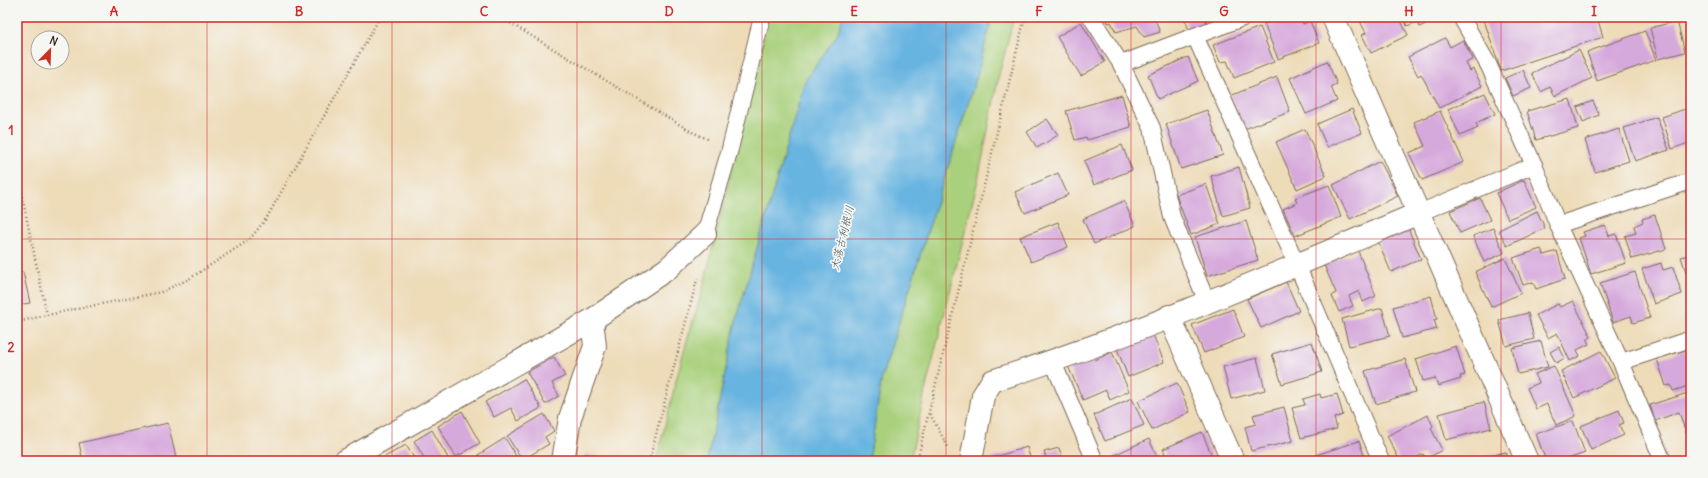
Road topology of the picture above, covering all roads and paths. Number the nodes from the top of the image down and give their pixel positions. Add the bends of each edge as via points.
1 (380, 17) edge
2 (500, 17) edge
3 (762, 17) edge
4 (1024, 17) edge
5 (1092, 17) edge
6 (1245, 17) edge
7 (1333, 17) edge
8 (1461, 17) edge
9 (1218, 22) edge
10 (1195, 36) junction
11 (1120, 64) junction
12 (730, 149) junction
13 (1534, 166) junction
14 (17, 173) edge
15 (1691, 181) edge
16 (1419, 213) junction
17 (1558, 225) junction
18 (705, 234) junction
19 (1297, 265) junction
20 (1207, 302) junction
21 (47, 315) junction
22 (1170, 316) junction
23 (592, 320) junction
24 (17, 322) edge
25 (1691, 339) edge
26 (1053, 362) junction
27 (1621, 362) junction
28 (930, 414) junction
29 (961, 457) edge
30 (349, 460) edge
31 (563, 461) edge
32 (649, 461) edge
33 (917, 461) edge
34 (1095, 461) edge
35 (1233, 461) edge
36 (1381, 461) edge
37 (1527, 461) edge
38 (1663, 461) edge

1 - 21 path via 266,219 249,240 189,279 161,292
2 - 12 path via 692,132
3 - 12 lane
4 - 28 path
5 - 11 lane
6 - 9 lane
7 - 16 street
8 - 13 lane via 1489,66
9 - 10 lane
10 - 11 lane
10 - 19 lane
11 - 20 lane via 1152,128 1172,217
12 - 18 lane
13 - 16 lane
13 - 17 lane
14 - 21 path
15 - 17 lane
16 - 19 street
16 - 37 street
17 - 27 lane
18 - 23 street via 667,269
18 - 32 path via 696,285
19 - 20 street
19 - 36 lane
20 - 22 street
21 - 24 path
22 - 26 street
22 - 35 street
23 - 30 street
23 - 31 street via 595,346 570,418
25 - 27 lane
26 - 29 street via 992,381
26 - 34 lane
27 - 38 lane
28 - 29 path
28 - 33 path

